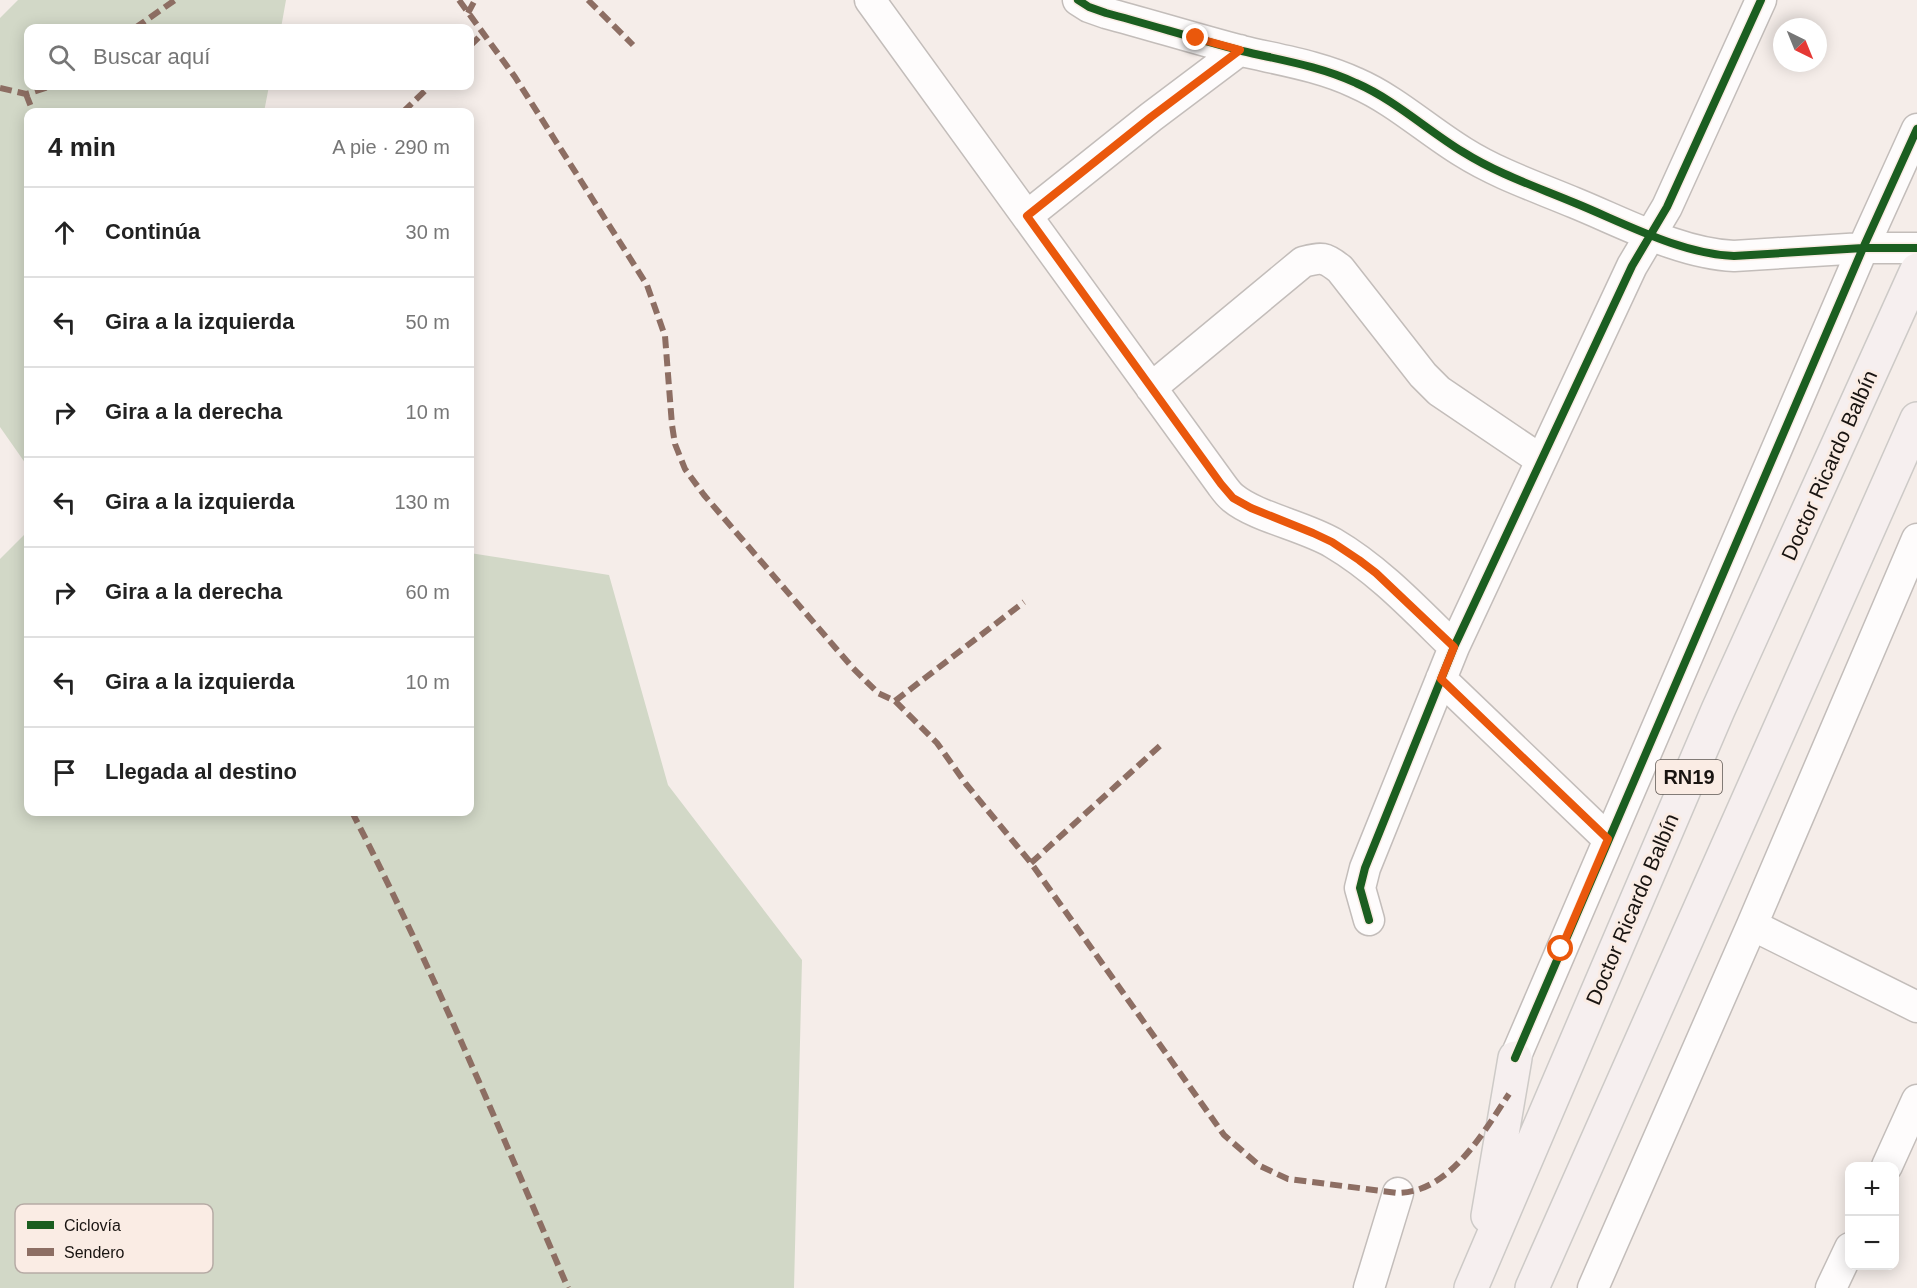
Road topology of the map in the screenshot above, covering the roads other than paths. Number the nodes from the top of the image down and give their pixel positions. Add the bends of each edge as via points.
1 (870, 0) edge
2 (1078, 0) edge
3 (1761, 0) edge
4 (1240, 50) junction
5 (1917, 129) edge
6 (1027, 216) junction
7 (1649, 234) junction
8 (1863, 248) junction
9 (1917, 248) edge
10 (1917, 270) edge
11 (1152, 387) junction
12 (1917, 419) edge
13 (1541, 460) junction
14 (1917, 539) edge
15 (1454, 647) junction
16 (1441, 679) junction
17 (1608, 839) junction
18 (1369, 920) dead end
19 (1752, 925) junction
20 (1917, 1007) edge
21 (1515, 1058) joint
22 (1917, 1100) edge
23 (1889, 1162) edge
24 (1398, 1192) dead end
25 (1845, 1259) edge
26 (1475, 1279) edge
27 (1369, 1288) edge
28 (1533, 1288) edge
29 (1593, 1288) edge
30 (1831, 1288) edge

1 - 6 street
2 - 4 street via 1106,13
3 - 7 street via 1667,207
4 - 6 street
4 - 7 street via 1329,72 1356,83 1487,166
5 - 8 street
6 - 11 street
7 - 8 street via 1714,255
7 - 13 street
8 - 9 street
8 - 17 street
10 - 26 main road, Doctor Ricardo Balbín / RN19 via 1718,710
11 - 13 street via 1303,262 1319,257 1340,269 1439,391
11 - 15 street via 1233,498 1332,542 1359,560
12 - 28 main road, RN19
13 - 15 street
14 - 19 street
15 - 16 street
16 - 17 street
16 - 18 street via 1365,868 1360,888
17 - 21 street
19 - 20 street
19 - 29 street
21 - 26 main road
22 - 23 street
24 - 27 street
25 - 30 street

